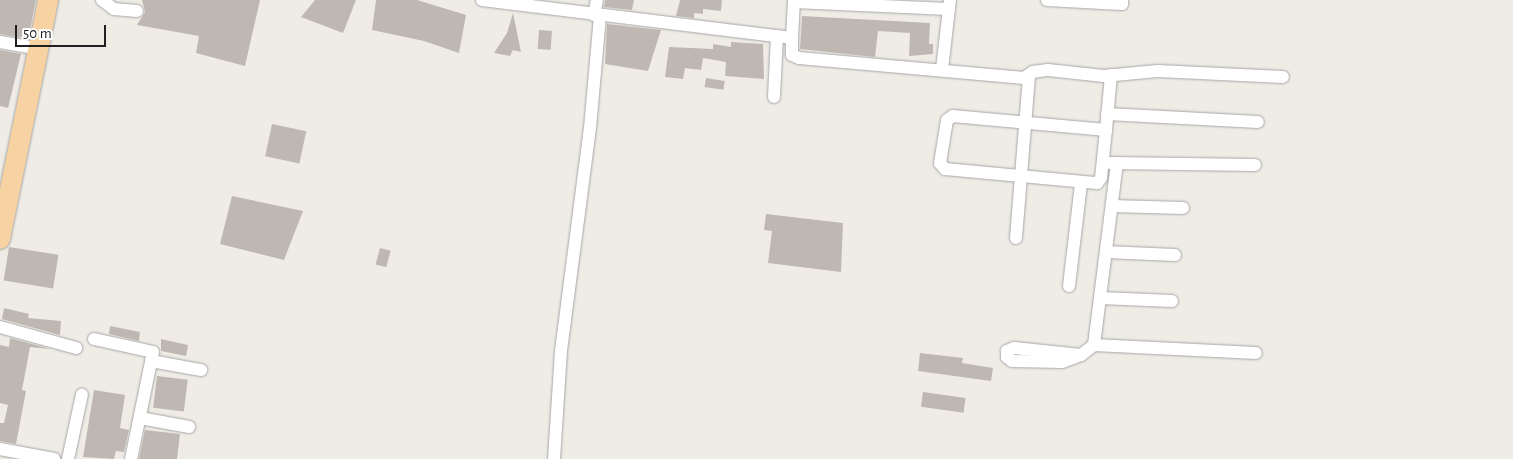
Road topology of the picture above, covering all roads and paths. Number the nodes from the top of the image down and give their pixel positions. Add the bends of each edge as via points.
1 (48, 0) edge
2 (102, 0) edge
3 (482, 0) edge
4 (597, 0) edge
5 (1047, 0) edge
6 (1056, 0) edge
7 (1122, 0) edge
8 (794, 1) edge
9 (949, 4) edge
10 (137, 11) dead end
11 (597, 16) junction
12 (777, 36) junction
13 (792, 38) junction
14 (0, 42) edge
15 (38, 49) junction
16 (942, 69) junction
17 (1029, 76) junction
18 (1111, 76) junction
19 (1283, 77) dead end
20 (774, 97) dead end
21 (1107, 114) junction
22 (1258, 122) dead end
23 (1025, 123) junction
24 (1106, 130) junction
25 (1102, 163) junction
26 (1117, 163) junction
27 (1255, 165) dead end
28 (1020, 178) junction
29 (1081, 184) junction
30 (1112, 206) junction
31 (1183, 208) dead end
32 (1016, 238) dead end
33 (0, 239) edge
34 (1106, 252) junction
35 (1175, 255) dead end
36 (1069, 286) dead end
37 (1100, 298) junction
38 (1172, 301) dead end
39 (0, 327) edge
40 (94, 339) dead end
41 (1094, 345) junction
42 (76, 348) dead end
43 (1256, 353) dead end
44 (1081, 355) junction
45 (152, 361) junction
46 (200, 370) dead end
47 (82, 394) dead end
48 (140, 418) junction
49 (189, 427) dead end
50 (0, 449) edge
51 (54, 459) edge
52 (68, 459) edge
53 (131, 459) edge
54 (554, 459) edge

1 - 15 main road
2 - 10 street via 114,9
3 - 11 street
4 - 11 street
5 - 6 street
6 - 7 street via 1122,4
8 - 9 street
8 - 13 street
9 - 16 street
11 - 12 street
11 - 54 street via 590,128 561,351
12 - 13 street
12 - 20 street
13 - 16 street via 792,56 800,58
14 - 15 street
15 - 33 main road
16 - 17 street
17 - 18 street via 1033,72 1048,70
17 - 23 street
18 - 19 street via 1158,71
18 - 21 street
21 - 22 street
21 - 24 street
23 - 24 street
23 - 28 street
23 - 28 street via 949,117 940,163 945,169
24 - 25 street
25 - 26 street
25 - 29 street via 1097,183
26 - 27 street
26 - 30 street
28 - 29 street
28 - 32 street
29 - 36 street
30 - 31 street
30 - 34 street
34 - 35 street
34 - 37 street
37 - 38 street
37 - 41 street
39 - 42 street
40 - 45 street via 153,352
41 - 43 street
41 - 44 street
44 - 44 street via 1062,362 1012,361 1007,352 1014,348
45 - 46 street
45 - 48 street
47 - 52 street
48 - 49 street
48 - 53 street
50 - 51 street

